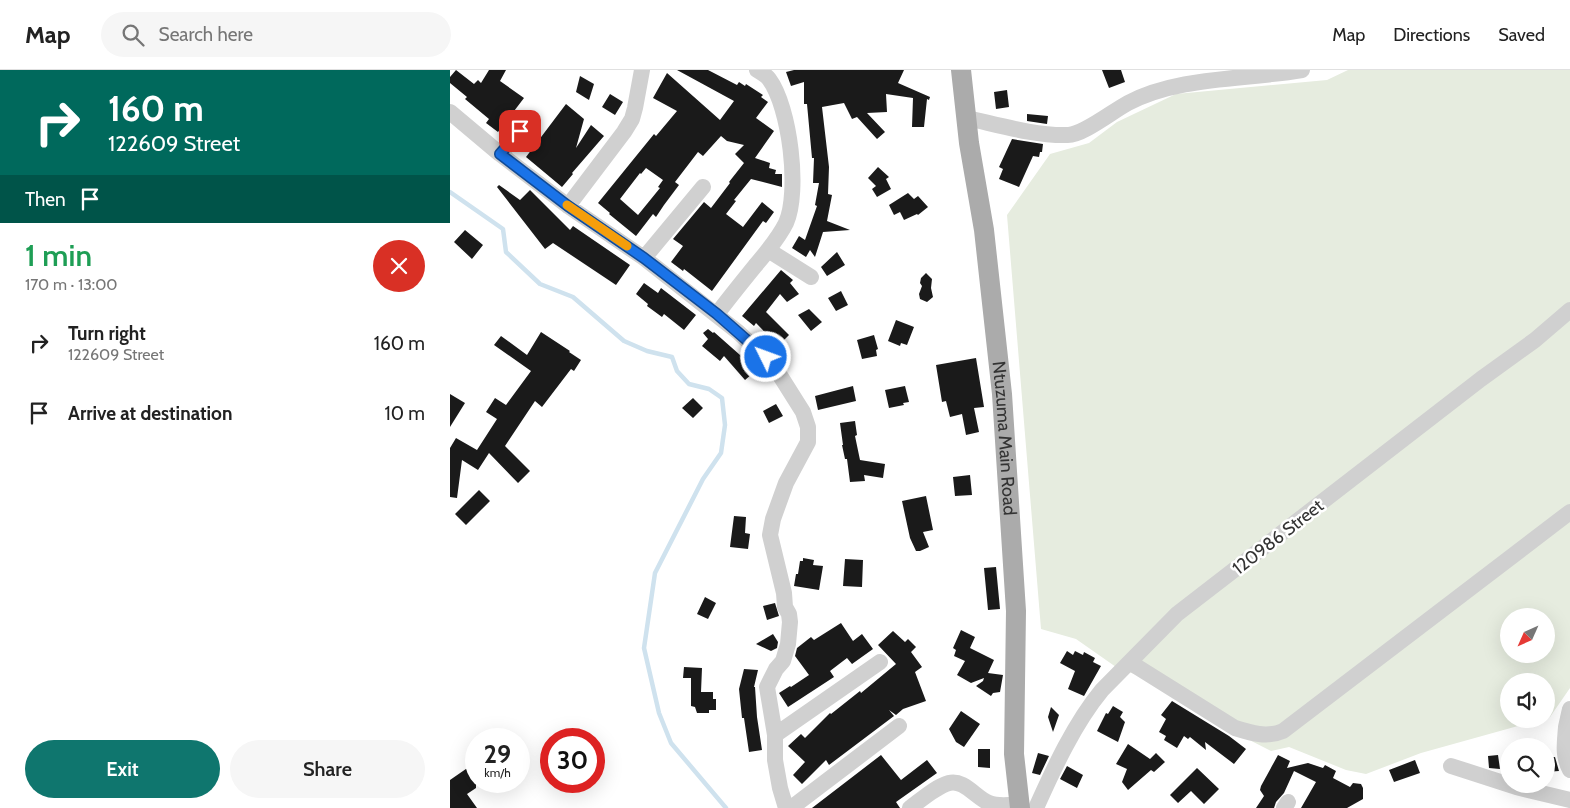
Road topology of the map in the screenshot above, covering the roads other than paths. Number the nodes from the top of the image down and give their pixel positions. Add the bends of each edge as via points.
1 (642, 70) edge
2 (961, 70) edge
3 (1302, 70) edge
4 (764, 72) edge
5 (450, 112) edge
6 (967, 118) junction
7 (530, 120) dead end
8 (500, 154) junction
9 (703, 187) dead end
10 (568, 206) junction
11 (768, 250) junction
12 (644, 258) junction
13 (811, 277) dead end
14 (1570, 310) edge
15 (717, 314) junction
16 (1570, 512) edge
17 (880, 662) dead end
18 (1131, 663) junction
19 (1570, 709) edge
20 (900, 726) dead end
21 (1568, 727) edge
22 (775, 734) junction
23 (1451, 766) dead end
24 (1570, 770) edge
25 (1570, 800) edge
26 (1025, 807) edge
27 (786, 808) edge
28 (791, 808) edge
29 (910, 808) edge

1 - 10 street via 632,119
2 - 6 main road, Ntuzuma Main Road
3 - 6 street via 1163,90 1128,103 1069,135 1011,128
4 - 11 street via 773,84 787,123 792,196 787,220
5 - 8 street
6 - 26 main road, Ntuzuma Main Road via 984,230 1002,394 1016,611 1014,754
7 - 8 street
8 - 10 street
9 - 12 street
10 - 12 street
11 - 13 street
11 - 15 street
12 - 15 street
14 - 18 street, 120986 Street via 1536,340 1178,614
15 - 22 street via 774,366 803,412 808,426 808,442 786,483 770,535 785,607 790,614 783,661 767,686
16 - 18 street via 1332,695 1274,735 1235,728
17 - 22 street
18 - 26 street, 120986 Street via 1092,703 1055,766
19 - 21 street
20 - 28 street
21 - 24 street via 1563,746
22 - 27 street via 775,760
23 - 25 street
26 - 29 street via 984,801 963,785 953,782

